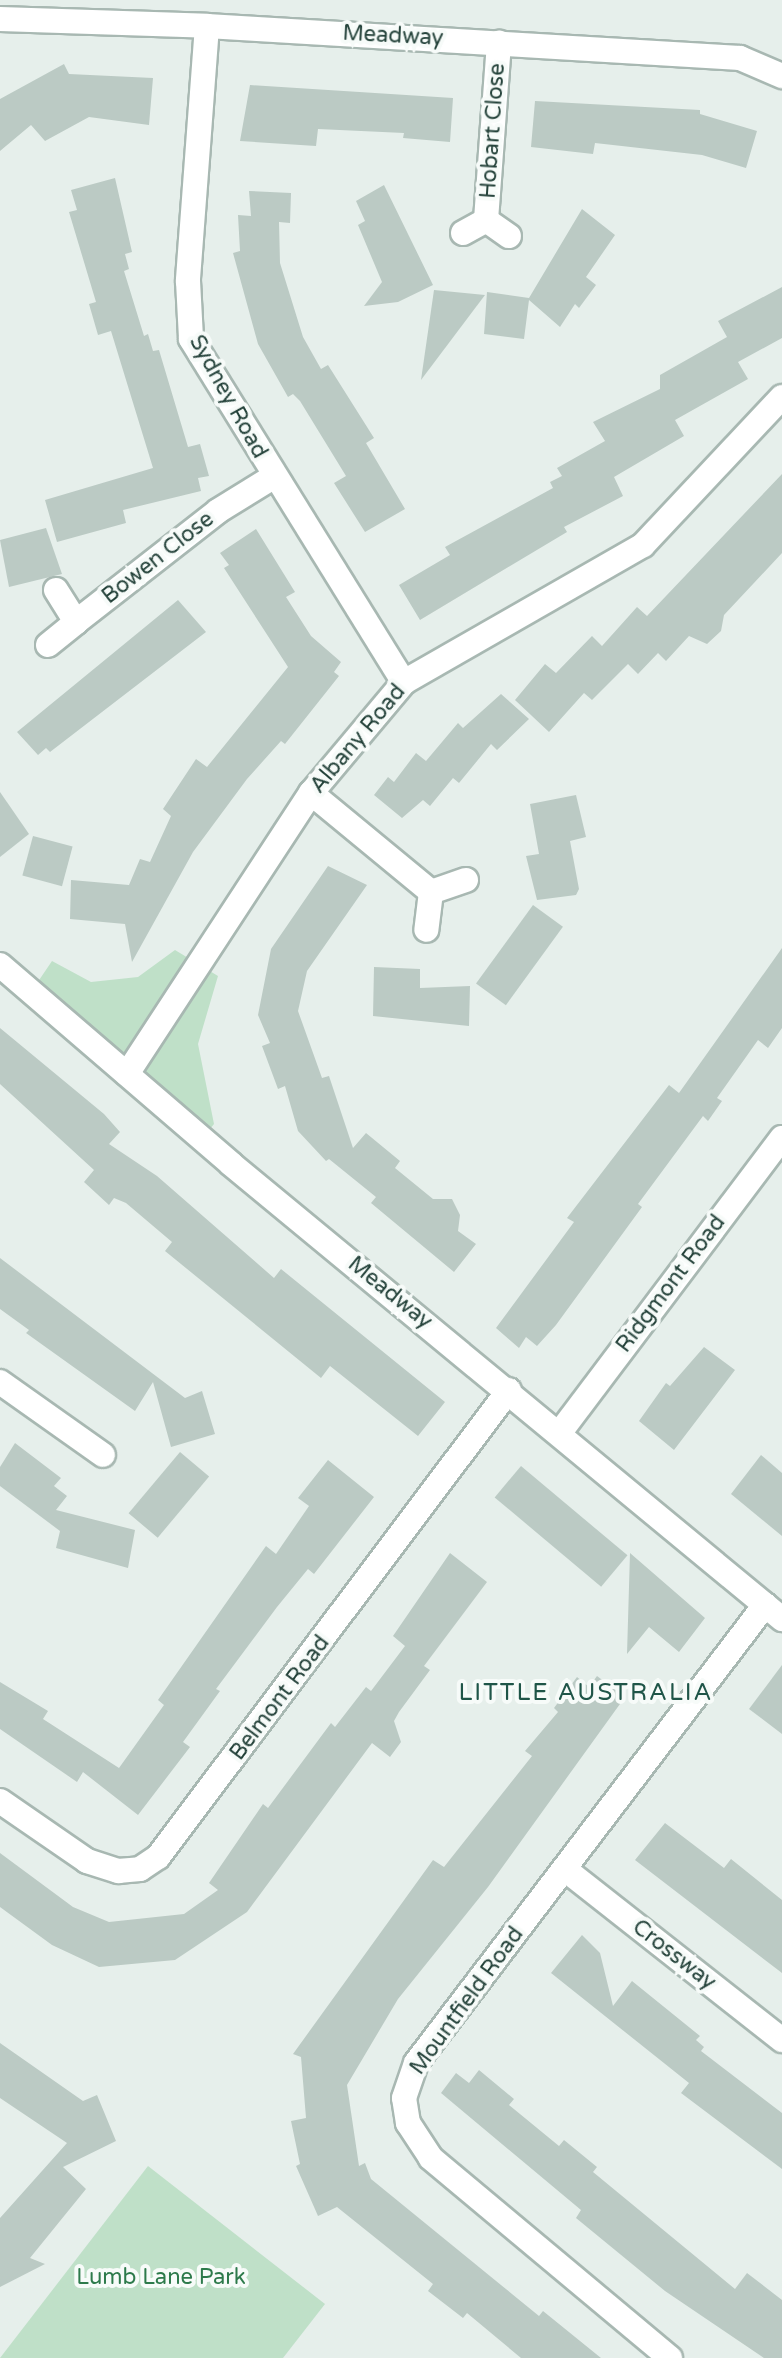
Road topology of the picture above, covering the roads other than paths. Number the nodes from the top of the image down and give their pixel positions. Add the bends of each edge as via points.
1 (0, 19) edge
2 (207, 26) junction
3 (499, 42) junction
4 (782, 76) edge
5 (486, 220) junction
6 (463, 233) dead end
7 (509, 236) dead end
8 (782, 397) edge
9 (273, 477) junction
10 (56, 590) dead end
11 (76, 622) junction
12 (48, 645) dead end
13 (404, 682) junction
14 (311, 793) junction
15 (466, 880) dead end
16 (431, 892) junction
17 (426, 930) dead end
18 (0, 965) edge
19 (127, 1074) junction
20 (782, 1138) edge
21 (0, 1382) edge
22 (509, 1390) junction
23 (561, 1431) junction
24 (103, 1455) dead end
25 (773, 1612) edge
26 (0, 1801) edge
27 (566, 1870) junction
28 (782, 2040) edge
29 (670, 2358) edge

1 - 2 street, Meadway
2 - 3 street, Meadway
2 - 9 street, Sydney Road via 188,281 191,339
3 - 4 street, Meadway via 740,58
3 - 5 street, Hobart Close
5 - 6 street, Hobart Close
5 - 7 street, Hobart Close
8 - 13 street, Albany Road via 643,545
9 - 11 street, Bowen Close via 218,511
9 - 13 street, Sydney Road
10 - 11 street
11 - 12 street, Bowen Close
13 - 14 street, Albany Road
14 - 16 street
14 - 19 street, Albany Road
15 - 16 street
16 - 17 street
18 - 19 street, Meadway
19 - 22 street, Meadway
20 - 23 street, Ridgmont Road
21 - 24 street
22 - 23 street, Meadway
22 - 26 street, Belmont Road via 158,1857 140,1869 118,1871 87,1861
23 - 25 street, Meadway
25 - 27 street, Mountfield Road
27 - 28 street, Crossway
27 - 29 street, Mountfield Road via 416,2063 404,2098 408,2123 431,2158

